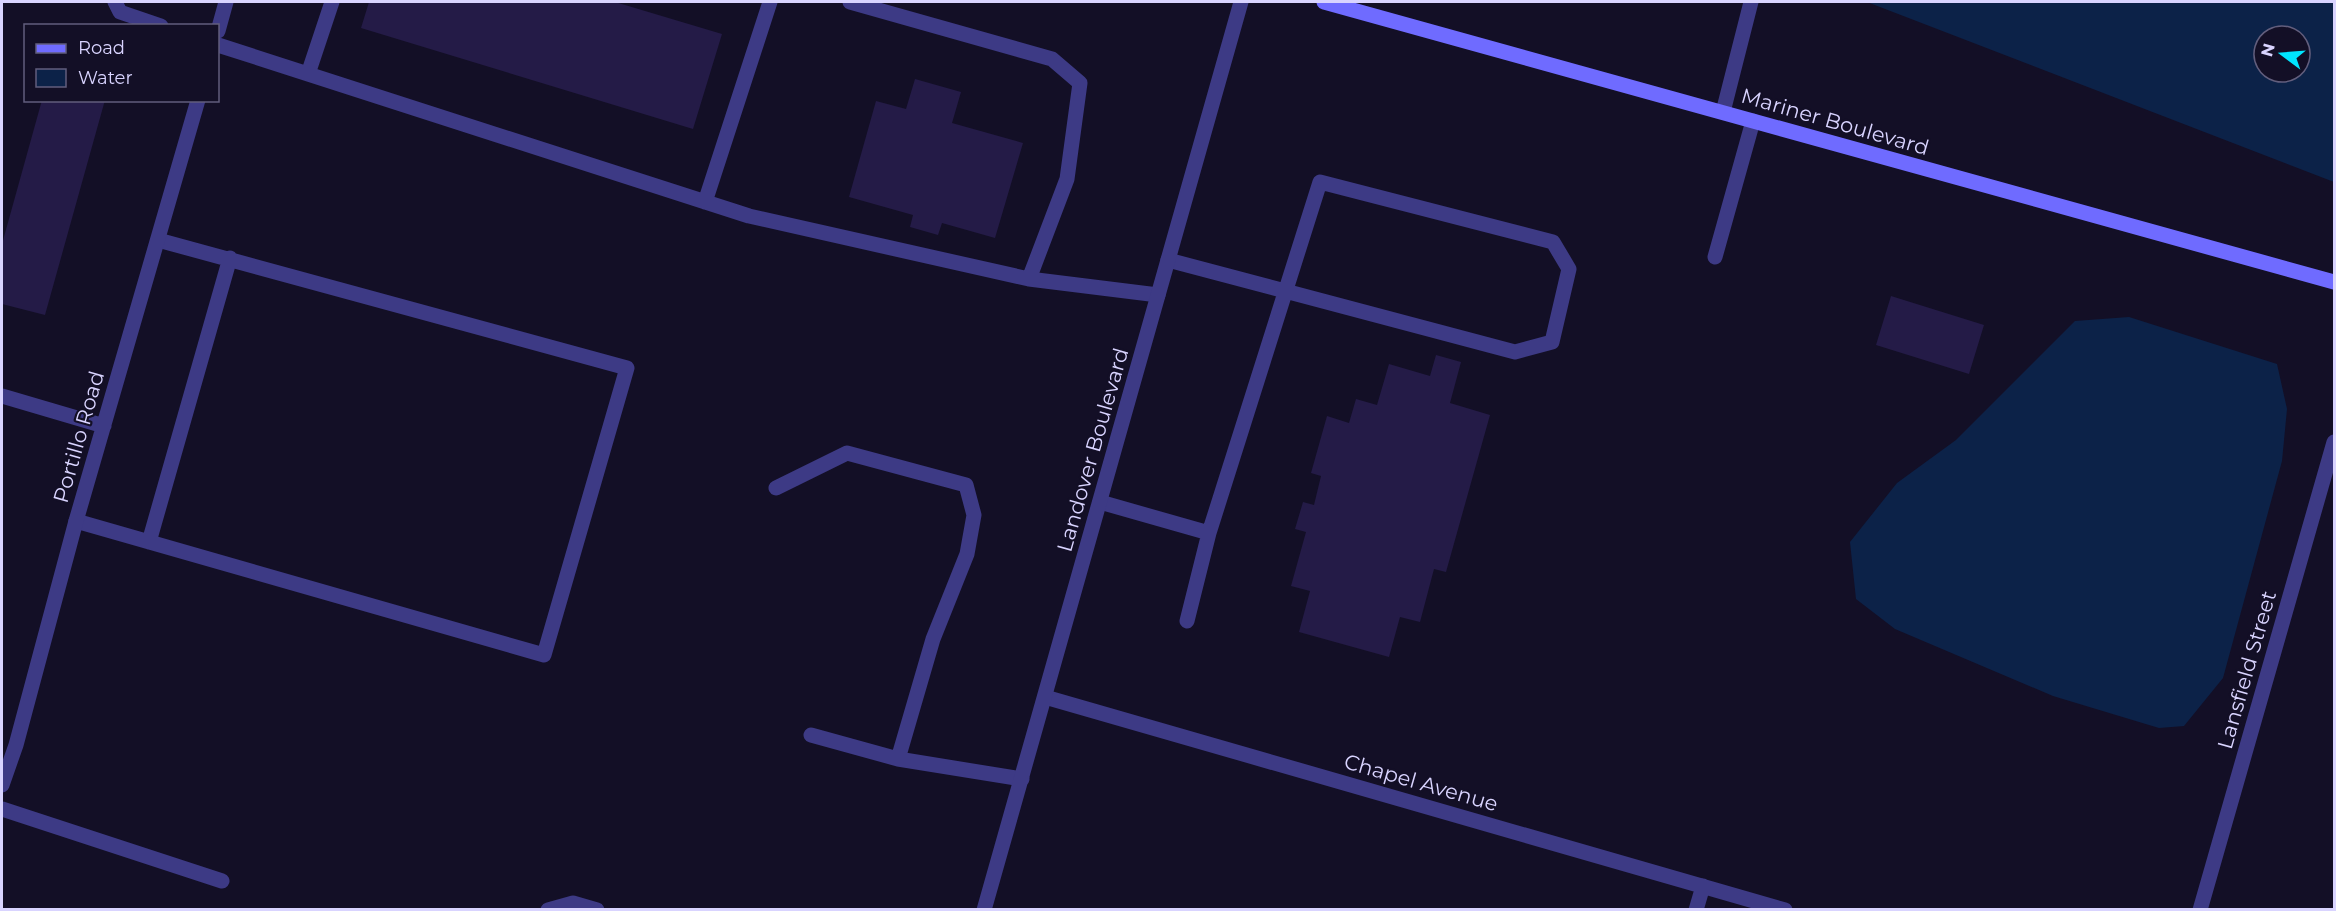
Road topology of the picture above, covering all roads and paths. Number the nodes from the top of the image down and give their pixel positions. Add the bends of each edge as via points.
1 (115, 2) edge
2 (226, 2) edge
3 (332, 2) edge
4 (770, 2) edge
5 (850, 2) edge
6 (1241, 2) edge
7 (1324, 2) edge
8 (1751, 2) edge
9 (155, 24) edge
10 (219, 27) edge
11 (219, 45) edge
12 (308, 74) junction
13 (197, 102) edge
14 (1723, 112) junction
15 (1753, 121) junction
16 (705, 202) junction
17 (158, 240) junction
18 (1715, 257) dead end
19 (230, 258) junction
20 (1168, 260) junction
21 (1029, 279) junction
22 (2334, 282) edge
23 (1285, 292) junction
24 (1158, 295) junction
25 (2, 396) edge
26 (104, 426) junction
27 (2334, 441) edge
28 (776, 488) dead end
29 (1100, 502) junction
30 (76, 521) junction
31 (1209, 532) junction
32 (149, 542) junction
33 (1187, 621) dead end
34 (1045, 697) junction
35 (811, 735) dead end
36 (898, 759) junction
37 (1022, 779) junction
38 (2, 784) edge
39 (2, 809) edge
40 (222, 881) dead end
41 (1703, 886) junction
42 (548, 909) edge
43 (597, 909) edge
44 (984, 909) edge
45 (1696, 909) edge
46 (1785, 909) edge
47 (2200, 909) edge

1 - 9 street via 120,12
2 - 10 street
3 - 12 street
4 - 16 street
5 - 21 street via 1052,59 1080,83 1067,178
6 - 20 street, Landover Boulevard
7 - 14 main road, Mariner Boulevard
8 - 14 street
11 - 12 street
12 - 16 street
13 - 17 street, Portillo Road
14 - 15 main road, Mariner Boulevard
15 - 18 street
15 - 22 main road, Mariner Boulevard
16 - 21 street via 748,216
17 - 19 street
17 - 26 street, Portillo Road
19 - 32 street
19 - 32 street via 627,368 544,655
20 - 23 street
20 - 24 street, Landover Boulevard
21 - 24 street
23 - 23 street via 1320,182 1553,242 1569,269 1552,342 1515,352
23 - 31 street
24 - 29 street, Landover Boulevard
25 - 26 street
26 - 30 street, Portillo Road
27 - 47 street, Lansfield Street
28 - 36 street via 847,453 966,485 974,515 967,554 933,639
29 - 31 street
29 - 34 street, Landover Boulevard
30 - 32 street
30 - 38 street, Portillo Road
31 - 33 street
34 - 37 street, Landover Boulevard
34 - 41 street, Chapel Avenue
35 - 36 street
36 - 37 street
37 - 44 street, Landover Boulevard
39 - 40 street
41 - 45 street
41 - 46 street, Chapel Avenue
42 - 43 street via 573,903

